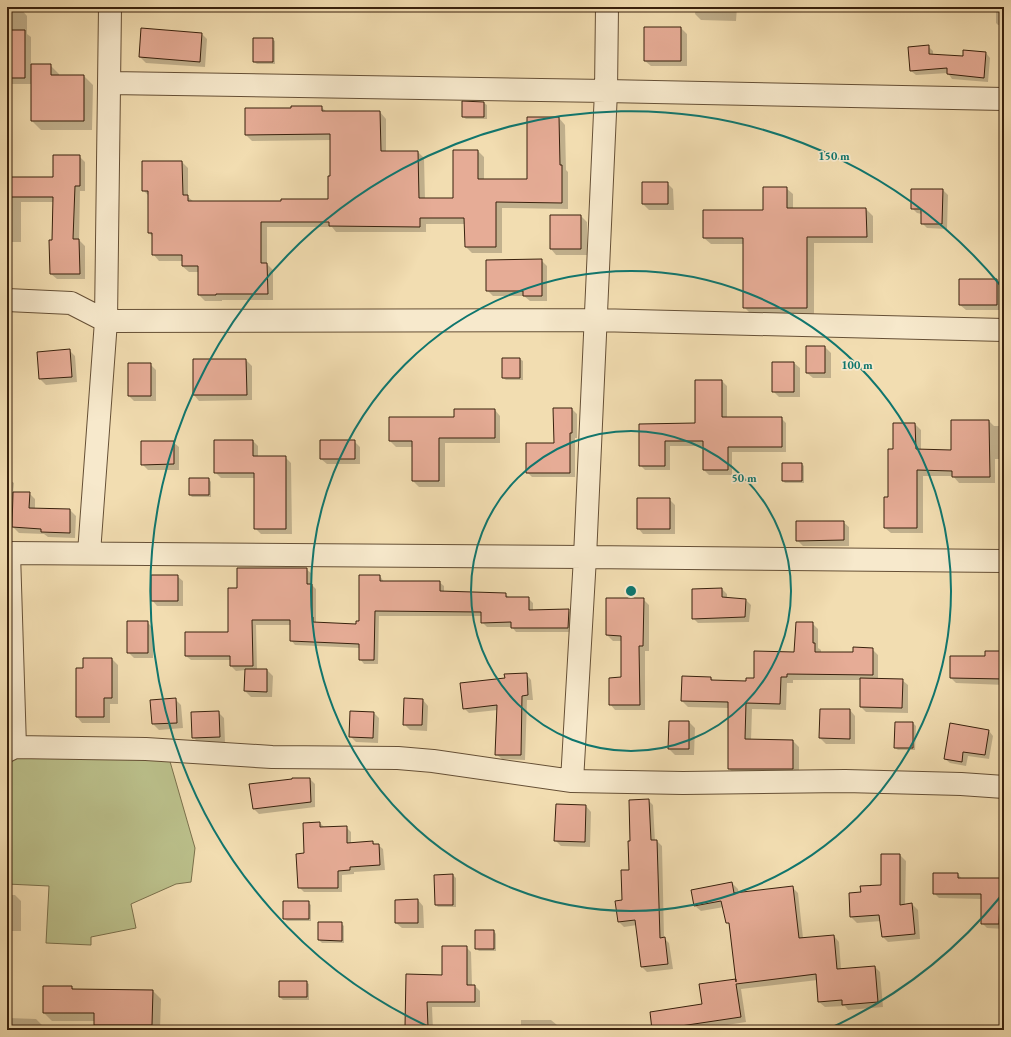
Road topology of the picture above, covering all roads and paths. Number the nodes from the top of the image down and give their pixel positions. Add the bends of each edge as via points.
1 (110, 7) edge
2 (607, 7) edge
3 (110, 83) junction
4 (606, 91) junction
5 (1004, 100) edge
6 (7, 300) edge
7 (595, 320) junction
8 (106, 321) junction
9 (1004, 330) edge
10 (8, 553) edge
11 (89, 553) junction
12 (585, 557) junction
13 (1004, 562) edge
14 (11, 749) edge
15 (572, 781) junction
16 (1004, 787) edge

1 - 3 street
2 - 4 street
3 - 4 street
3 - 8 street
4 - 5 street
4 - 7 street
6 - 8 street via 71,303
7 - 8 street
7 - 9 street
7 - 12 street
8 - 11 street
10 - 11 street
10 - 14 street
11 - 12 street
12 - 13 street
12 - 15 street
14 - 15 street via 146,749 272,756 398,758
15 - 16 street via 845,781

